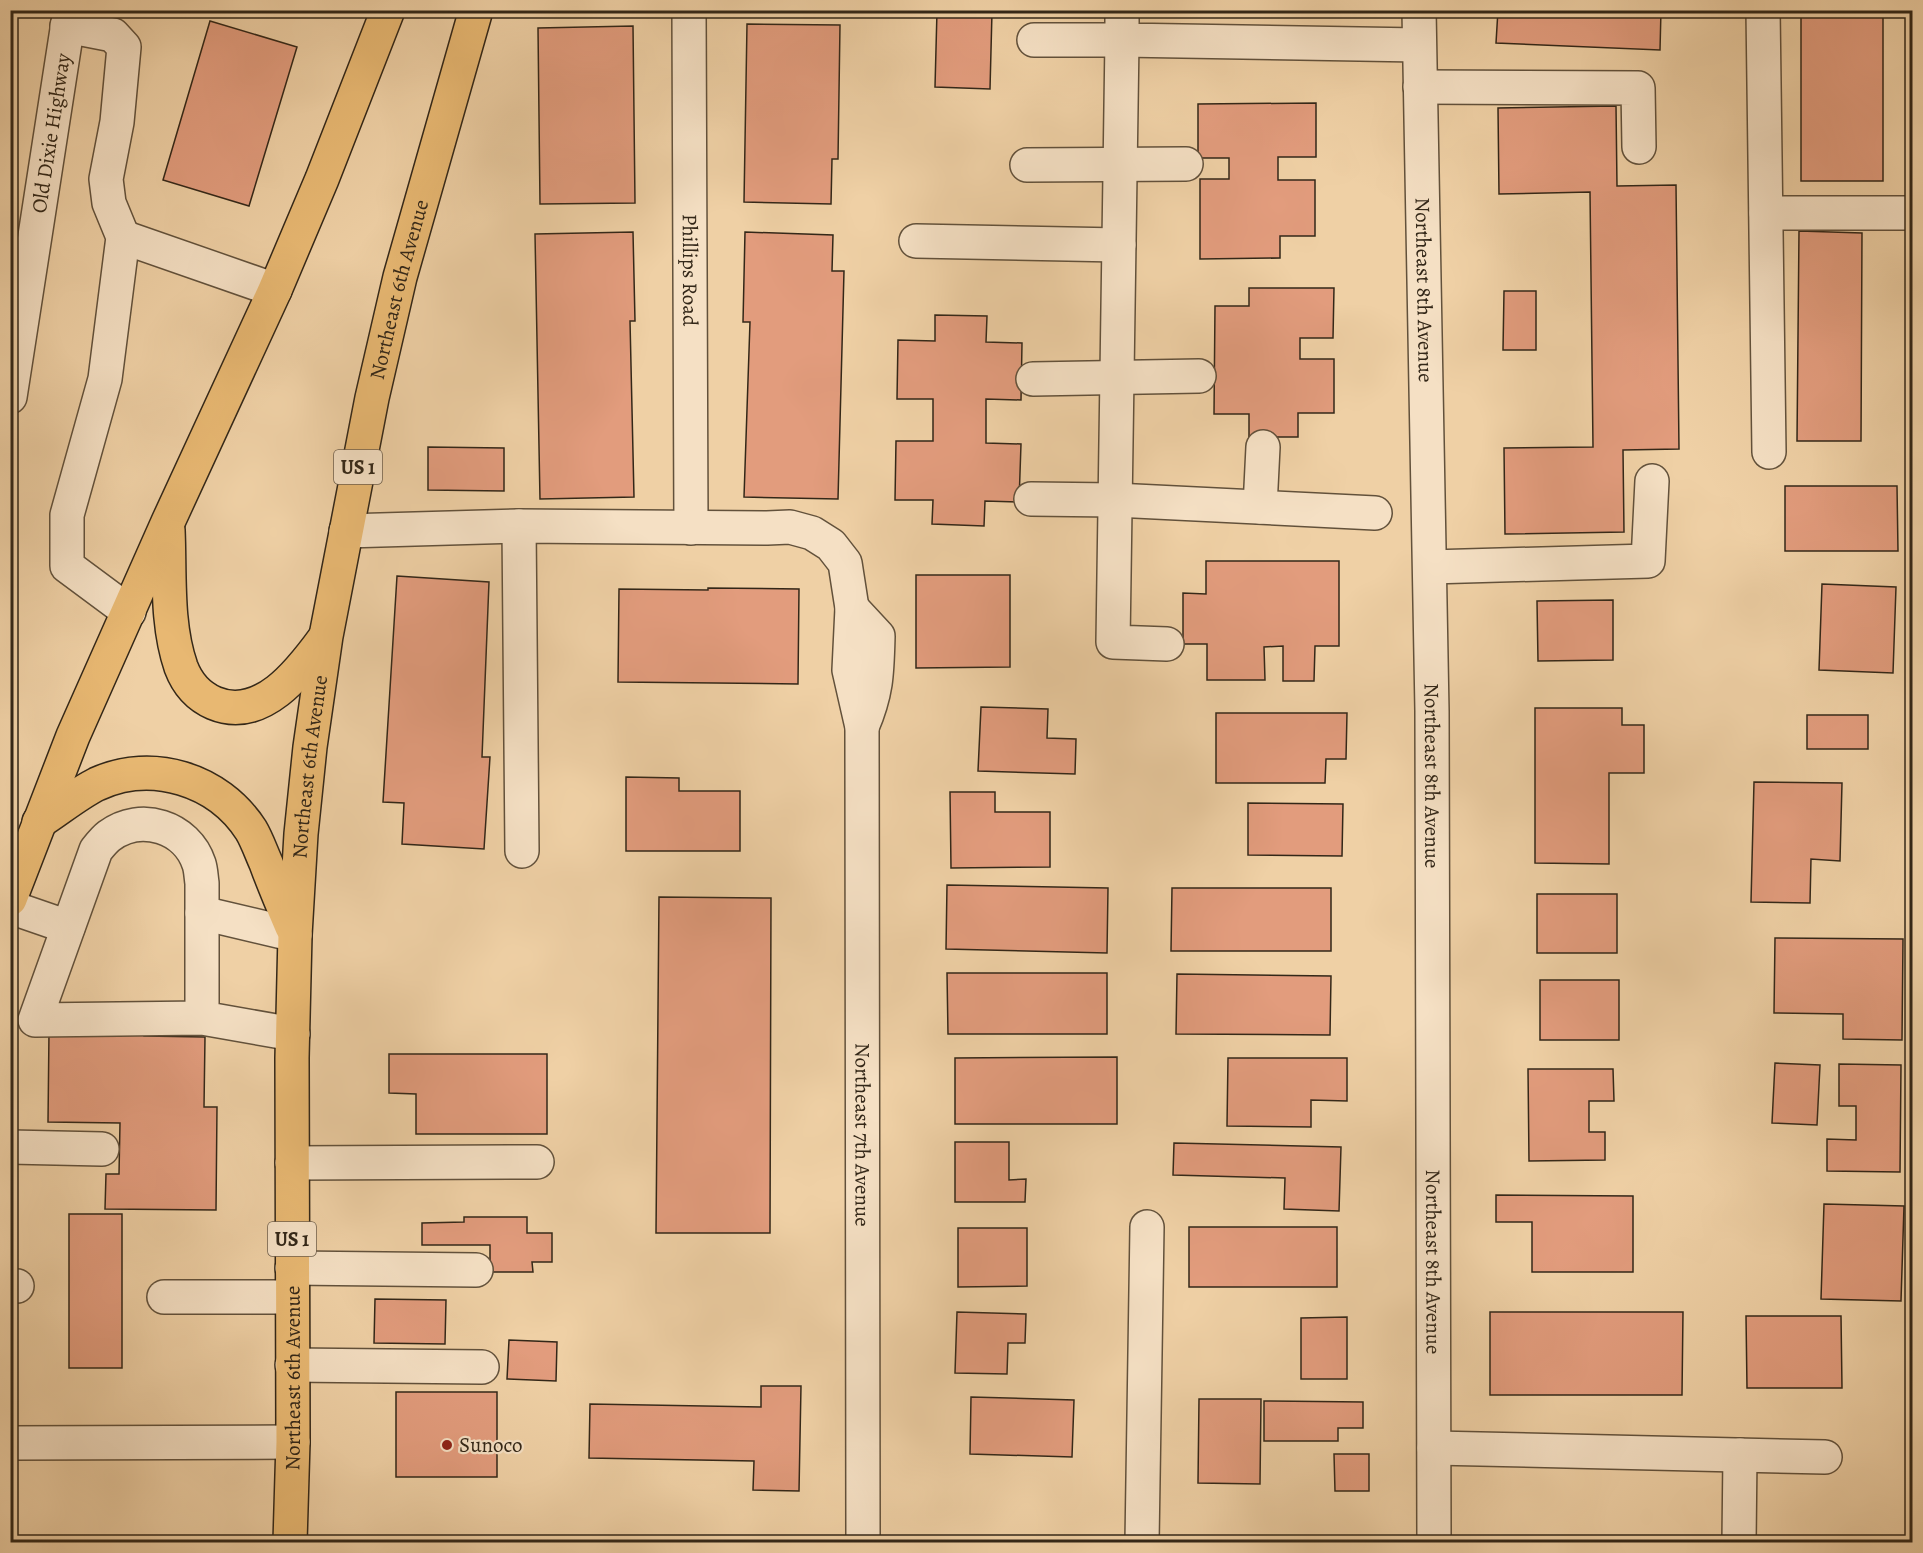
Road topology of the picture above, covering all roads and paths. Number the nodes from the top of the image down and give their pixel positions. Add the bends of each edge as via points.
1 (388, 10) edge
2 (476, 10) edge
3 (689, 10) edge
4 (1419, 10) edge
5 (1763, 10) edge
6 (68, 18) edge
7 (1122, 25) edge
8 (1034, 40) dead end
9 (1419, 45) junction
10 (1420, 87) junction
11 (1639, 147) dead end
12 (1186, 164) dead end
13 (1027, 165) dead end
14 (1120, 165) junction
15 (1766, 213) junction
16 (1912, 213) edge
17 (123, 237) junction
18 (916, 241) dead end
19 (1119, 245) junction
20 (275, 290) junction
21 (1199, 376) dead end
22 (1117, 377) junction
23 (1033, 379) dead end
24 (10, 397) edge
25 (1263, 447) dead end
26 (1769, 452) dead end
27 (1652, 481) dead end
28 (1031, 499) dead end
29 (1115, 501) junction
30 (1260, 507) junction
31 (1375, 513) dead end
32 (168, 522) junction
33 (519, 526) junction
34 (691, 528) junction
35 (346, 531) junction
36 (1430, 567) junction
37 (129, 612) junction
38 (326, 636) junction
39 (1167, 644) dead end
40 (39, 822) junction
41 (522, 851) dead end
42 (14, 877) edge
43 (10, 907) edge
44 (202, 913) junction
45 (68, 927) junction
46 (295, 935) junction
47 (202, 1018) junction
48 (23, 1020) edge
49 (293, 1034) junction
50 (10, 1148) edge
51 (102, 1149) dead end
52 (537, 1162) dead end
53 (292, 1163) junction
54 (1148, 1227) dead end
55 (476, 1269) dead end
56 (292, 1283) junction
57 (164, 1297) dead end
58 (292, 1365) junction
59 (482, 1367) dead end
60 (292, 1442) junction
61 (10, 1443) edge
62 (1434, 1448) junction
63 (1740, 1455) junction
64 (1825, 1457) dead end
65 (290, 1542) edge
66 (863, 1542) edge
67 (1142, 1542) edge
68 (1434, 1542) edge
69 (1739, 1542) edge

1 - 20 main road
2 - 35 main road, Northeast 6th Avenue / US 1 via 400,277
3 - 34 street, Phillips Road
4 - 9 street, Northeast 8th Avenue
5 - 15 street
6 - 17 street via 113,35 124,47 117,122 106,179 109,203
6 - 24 street, Old Dixie Highway
7 - 8 street
7 - 9 street
7 - 14 street
9 - 10 street, Northeast 8th Avenue
10 - 11 street via 1638,88
10 - 36 street, Northeast 8th Avenue
12 - 14 street
13 - 14 street
14 - 19 street
15 - 16 street
15 - 26 street
17 - 20 street
17 - 37 street via 105,379 67,515 67,566
18 - 19 street
19 - 22 street
20 - 32 main road
21 - 22 street
22 - 23 street
22 - 29 street
25 - 30 street
27 - 36 street via 1648,561
28 - 29 street
29 - 30 street
29 - 39 street via 1113,642
30 - 31 street
32 - 37 main road
32 - 38 main road via 172,628 182,669 191,686 204,698 224,707 242,707 268,699 305,666
33 - 34 street
33 - 35 street
33 - 41 street
34 - 66 street, Northeast 7th Avenue via 790,527 812,533 831,545 845,563 852,608 878,636 876,683 862,727
35 - 38 main road, Northeast 6th Avenue / US 1
36 - 62 street, Northeast 8th Avenue
37 - 40 main road
38 - 46 main road, Northeast 6th Avenue / US 1 via 310,747
40 - 42 main road
40 - 46 main road via 95,785 117,777 141,772 190,780 236,809 252,832
43 - 45 street
44 - 45 street via 199,865 191,848 162,826 144,824 109,836 96,850
44 - 46 street
44 - 47 street
45 - 48 street
46 - 49 main road, Northeast 6th Avenue / US 1
47 - 48 street
47 - 49 street
49 - 53 main road, Northeast 6th Avenue / US 1
50 - 51 street
52 - 53 street
53 - 56 main road, Northeast 6th Avenue / US 1
54 - 67 street
55 - 56 street
56 - 57 street
56 - 58 main road, Northeast 6th Avenue / US 1
58 - 59 street
58 - 60 main road, Northeast 6th Avenue / US 1
60 - 61 street
60 - 65 main road, Northeast 6th Avenue / US 1
62 - 63 street
62 - 68 street, Northeast 8th Avenue
63 - 64 street
63 - 69 street

